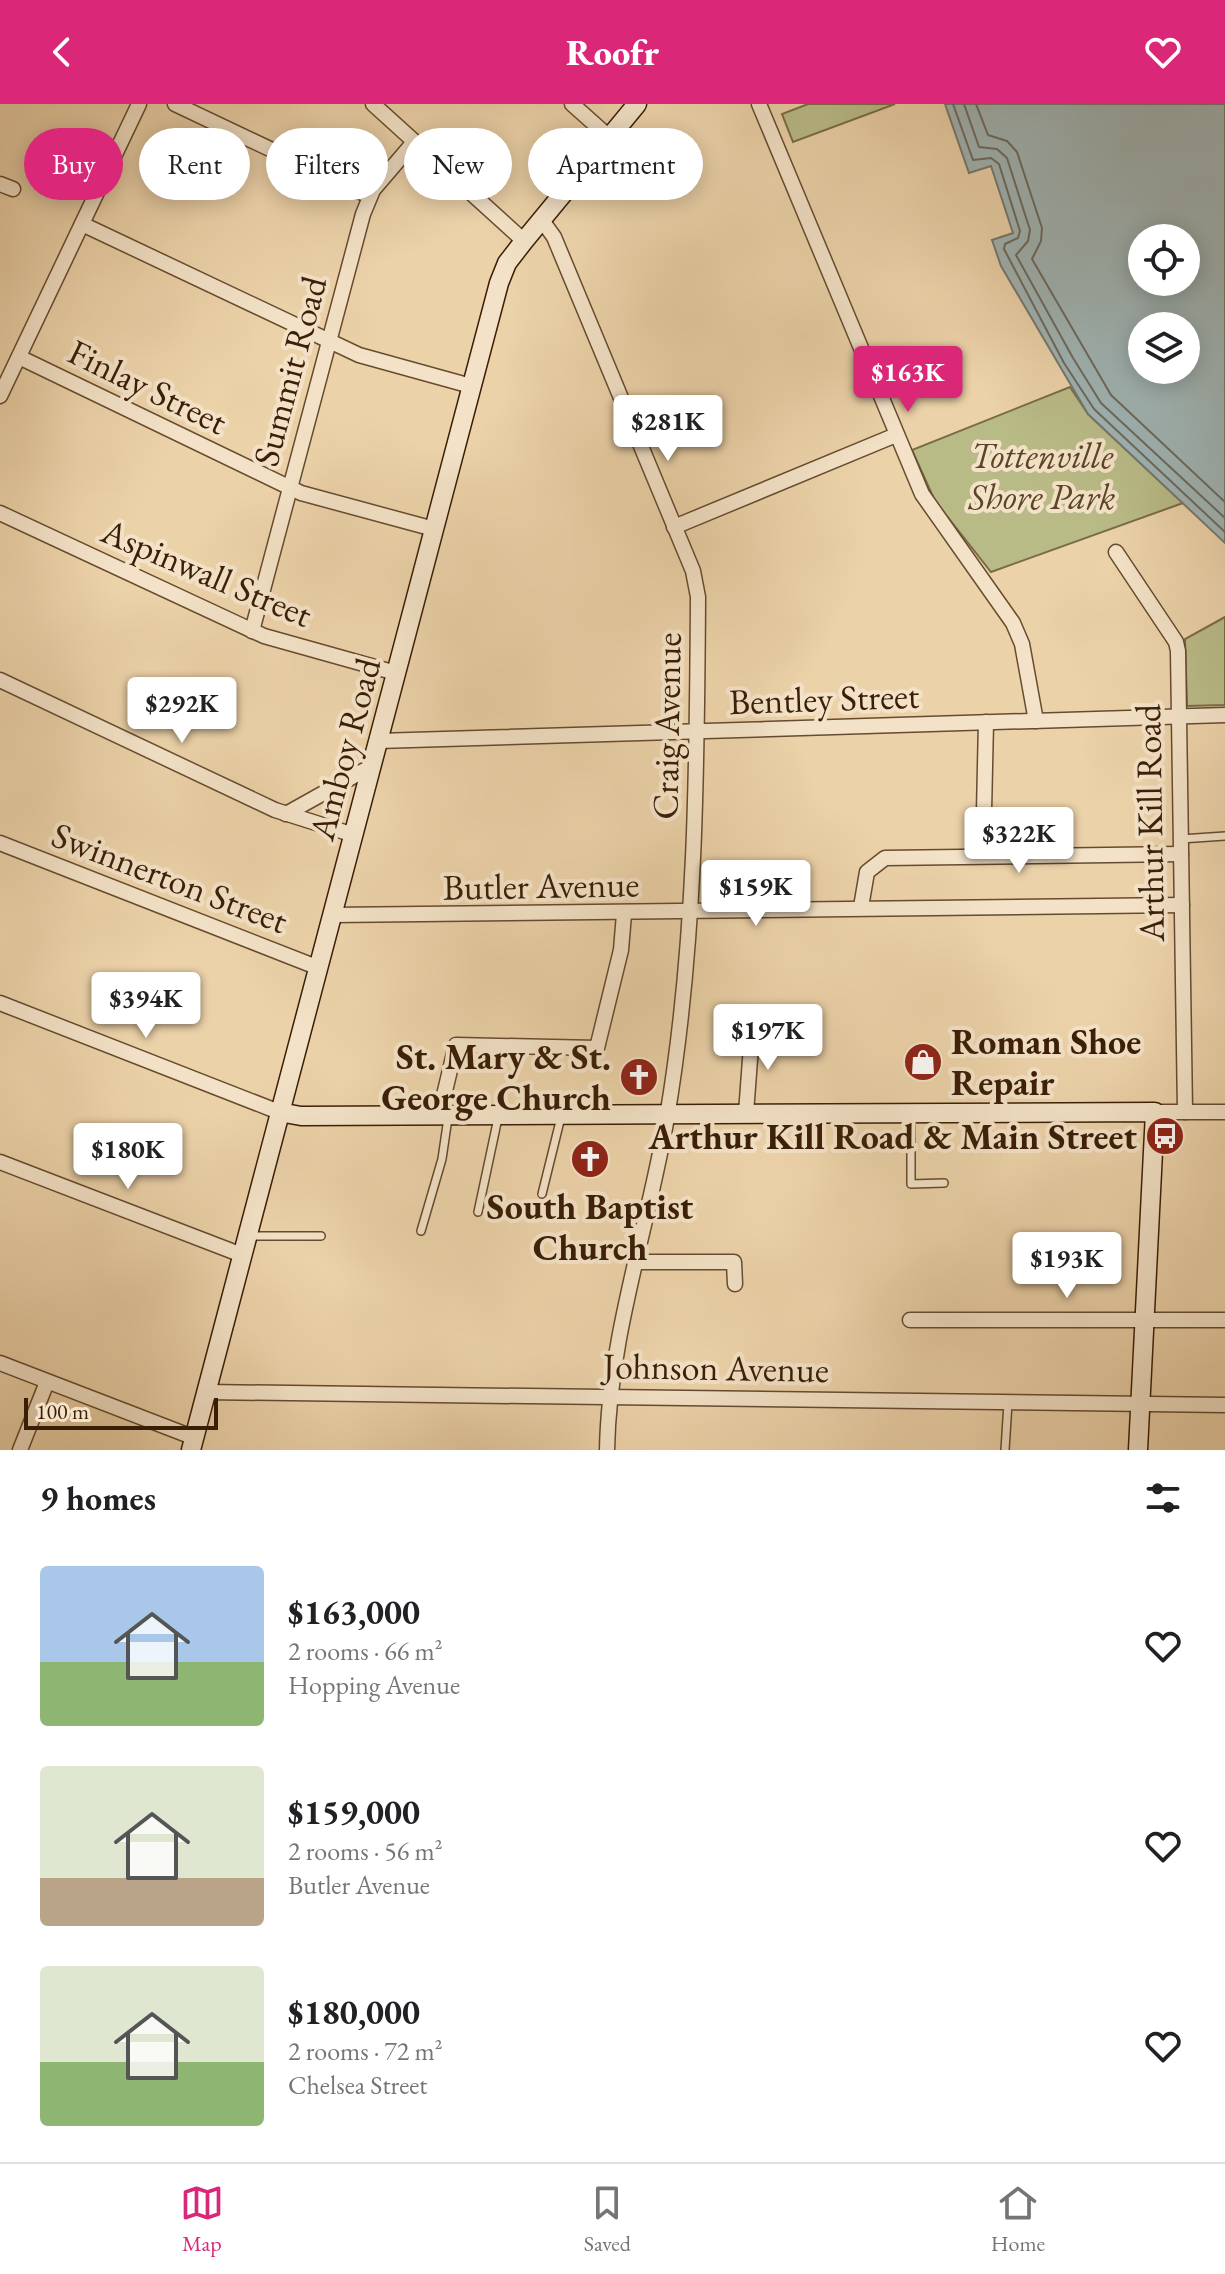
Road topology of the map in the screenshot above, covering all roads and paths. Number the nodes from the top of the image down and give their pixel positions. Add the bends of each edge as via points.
1 (139, 104) edge
2 (175, 104) edge
3 (373, 104) edge
4 (572, 104) edge
5 (637, 104) edge
6 (759, 104) edge
7 (599, 128) edge
8 (617, 128) edge
9 (404, 133) edge
10 (266, 147) edge
11 (404, 154) edge
12 (388, 173) edge
13 (368, 200) edge
14 (478, 200) edge
15 (557, 200) edge
16 (541, 219) junction
17 (82, 224) junction
18 (524, 241) junction
19 (328, 341) junction
20 (19, 357) junction
21 (471, 386) junction
22 (0, 396) edge
23 (896, 435) junction
24 (289, 487) junction
25 (0, 513) edge
26 (674, 527) junction
27 (434, 529) junction
28 (1116, 552) dead end
29 (252, 631) junction
30 (396, 673) junction
31 (0, 680) edge
32 (1225, 715) edge
33 (1180, 717) junction
34 (1036, 721) junction
35 (986, 722) junction
36 (696, 732) junction
37 (378, 741) junction
38 (372, 766) junction
39 (286, 814) junction
40 (354, 835) junction
41 (1225, 836) edge
42 (0, 843) edge
43 (1181, 846) junction
44 (983, 856) junction
45 (1182, 905) junction
46 (861, 907) junction
47 (691, 912) junction
48 (624, 914) junction
49 (333, 915) junction
50 (319, 968) junction
51 (0, 1003) edge
52 (794, 1033) dead end
53 (279, 1112) junction
54 (1155, 1112) junction
55 (1185, 1112) junction
56 (1225, 1112) edge
57 (746, 1113) junction
58 (911, 1113) junction
59 (498, 1115) junction
60 (562, 1115) junction
61 (668, 1115) junction
62 (444, 1116) junction
63 (0, 1162) edge
64 (944, 1183) dead end
65 (542, 1194) dead end
66 (478, 1212) dead end
67 (421, 1231) dead end
68 (247, 1236) junction
69 (321, 1236) dead end
70 (242, 1255) junction
71 (635, 1262) junction
72 (735, 1284) dead end
73 (1145, 1319) junction
74 (910, 1320) dead end
75 (1225, 1320) edge
76 (0, 1363) edge
77 (47, 1382) junction
78 (206, 1392) junction
79 (608, 1396) junction
80 (1008, 1400) junction
81 (1141, 1402) junction
82 (1225, 1405) edge
83 (193, 1444) edge
84 (20, 1450) edge
85 (607, 1450) edge
86 (1005, 1450) edge
87 (1138, 1450) edge

1 - 17 street
2 - 10 street
3 - 9 street
4 - 7 street
5 - 8 street, Amboy Road
6 - 23 street
11 - 12 street, Summit Road
13 - 19 street, Summit Road
14 - 18 street
15 - 16 street, Amboy Road
16 - 18 street, Amboy Road
16 - 26 street, Craig Avenue via 554,237
17 - 19 street
17 - 20 street
18 - 21 street, Amboy Road via 502,273
19 - 21 street via 375,361
19 - 24 street, Summit Road
20 - 22 street
20 - 24 street, Finlay Street
21 - 27 street, Amboy Road
23 - 26 street
23 - 34 street via 922,494 1013,623
24 - 27 street, Finlay Street
24 - 29 street, Summit Road
25 - 29 street, Aspinwall Street
26 - 36 street, Craig Avenue via 697,587
27 - 30 street, Amboy Road
28 - 33 street, Arthur Kill Road via 1176,642
29 - 30 street, Aspinwall Street
30 - 37 street, Amboy Road
31 - 39 street
32 - 33 street, Bentley Street
33 - 34 street, Bentley Street
33 - 43 street, Arthur Kill Road
34 - 35 street, Bentley Street
35 - 36 street, Bentley Street
35 - 44 street
36 - 37 street, Bentley Street
36 - 47 street, Craig Avenue
37 - 38 street, Amboy Road
38 - 39 street
38 - 40 street, Amboy Road
39 - 40 street
40 - 49 street, Amboy Road
41 - 43 lane
42 - 50 street, Swinnerton Street
43 - 44 street
43 - 45 street, Arthur Kill Road
44 - 46 street via 875,862 863,884
45 - 46 street, Butler Avenue
45 - 55 street, Arthur Kill Road
46 - 47 street, Butler Avenue
47 - 48 street, Butler Avenue
47 - 61 street, Craig Avenue
48 - 49 street, Butler Avenue
48 - 62 street via 621,950 597,1048 456,1045
49 - 50 street, Amboy Road
50 - 53 street, Amboy Road
51 - 53 street
52 - 57 street via 752,1033
53 - 62 street
53 - 68 street, Amboy Road
54 - 55 street
54 - 58 street
54 - 73 street
55 - 56 street
57 - 58 street
57 - 61 street
58 - 64 lane via 911,1184
59 - 60 street
59 - 62 street
59 - 66 lane
60 - 61 street
60 - 65 lane
61 - 71 street, Craig Avenue
62 - 67 lane via 442,1159
63 - 70 street
68 - 69 lane
68 - 70 street, Amboy Road
70 - 78 street, Amboy Road
71 - 72 street via 734,1262
71 - 79 street, Craig Avenue
73 - 74 street
73 - 75 street
73 - 81 street
76 - 77 street
77 - 83 street
77 - 84 street
78 - 79 street, Johnson Avenue
78 - 83 street, Amboy Road
79 - 80 street, Johnson Avenue
79 - 85 street, Craig Avenue
80 - 81 street, Johnson Avenue
80 - 86 lane
81 - 82 street, Johnson Avenue
81 - 87 street

